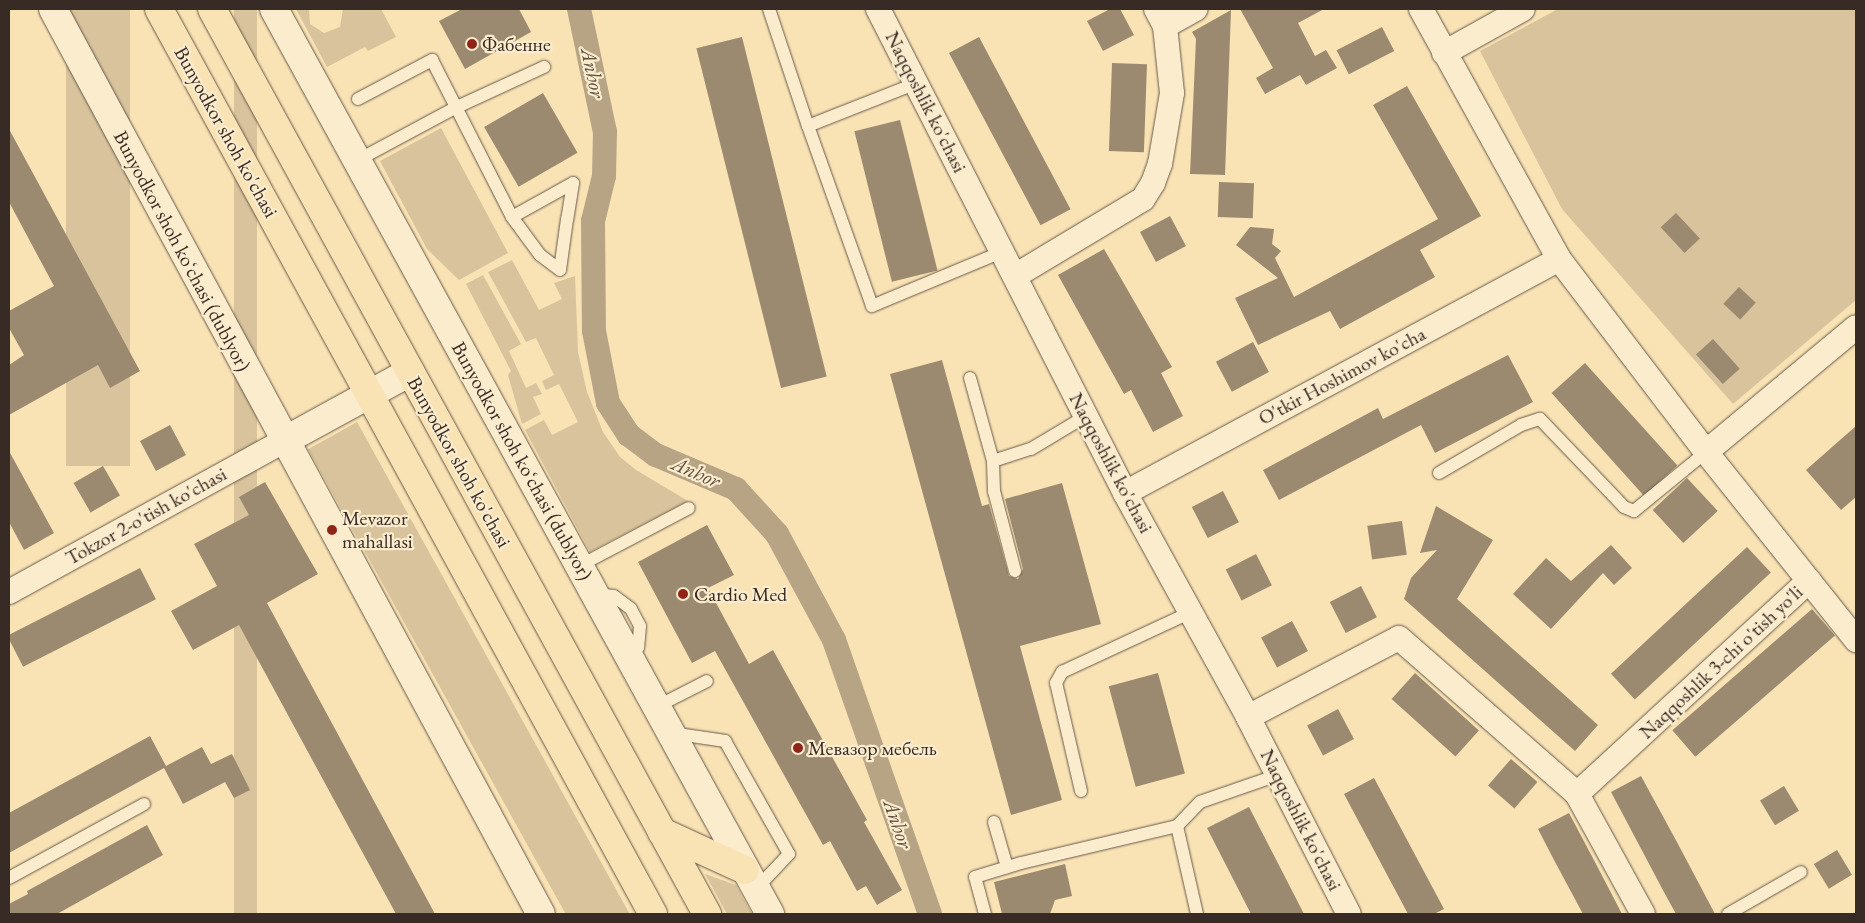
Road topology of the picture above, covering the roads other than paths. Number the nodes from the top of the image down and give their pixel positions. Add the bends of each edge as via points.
1 (53, 9) edge
2 (159, 9) edge
3 (212, 9) edge
4 (274, 9) edge
5 (769, 9) edge
6 (878, 9) edge
7 (1196, 9) edge
8 (1421, 9) edge
9 (1523, 9) edge
10 (1160, 17) edge
11 (1444, 53) junction
12 (544, 67) dead end
13 (916, 83) junction
14 (358, 98) dead end
15 (457, 106) junction
16 (808, 126) junction
17 (358, 160) junction
18 (512, 217) junction
19 (1002, 252) junction
20 (1559, 259) junction
21 (1015, 276) junction
22 (1856, 327) edge
23 (410, 372) junction
24 (970, 378) dead end
25 (369, 394) junction
26 (1086, 416) junction
27 (284, 441) junction
28 (1706, 452) junction
29 (993, 461) junction
30 (1439, 473) dead end
31 (1126, 493) junction
32 (689, 508) dead end
33 (580, 566) junction
34 (1015, 572) dead end
35 (1809, 581) junction
36 (9, 590) edge
37 (1191, 612) junction
38 (1856, 640) edge
39 (707, 681) dead end
40 (656, 707) junction
41 (1248, 716) junction
42 (671, 733) junction
43 (1278, 775) junction
44 (1081, 791) dead end
45 (1577, 794) junction
46 (144, 804) dead end
47 (994, 822) dead end
48 (1177, 826) junction
49 (662, 832) junction
50 (1007, 867) junction
51 (1801, 872) dead end
52 (9, 878) edge
53 (751, 879) junction
54 (541, 914) edge
55 (653, 914) edge
56 (708, 914) edge
57 (770, 914) edge
58 (985, 914) edge
59 (1197, 914) edge
60 (1348, 914) edge
61 (1643, 914) edge
62 (1728, 914) edge

1 - 27 street, Bunyodkor shoh koʻchasi (dublyor)
2 - 25 main road, Bunyodkor shoh ko'chasi
3 - 23 main road, Bunyodkor shoh ko'chasi
4 - 17 street, Bunyodkor shoh koʻchasi (dublyor)
5 - 16 lane
6 - 13 street, Naqqoshlik ko'chasi
7 - 10 street
8 - 11 street
9 - 11 street
10 - 21 street via 1172,93 1160,164 1153,183 1143,199
11 - 20 street
12 - 15 lane
13 - 16 lane
13 - 19 street, Naqqoshlik ko'chasi
14 - 15 lane via 432,60
15 - 17 lane
15 - 18 lane
16 - 19 lane via 872,306
17 - 33 street, Bunyodkor shoh koʻchasi (dublyor)
18 - 18 lane via 573,183 560,270 540,256
19 - 21 street, Naqqoshlik ko'chasi
20 - 28 street
20 - 31 street, O'tkir Hoshimov ko'cha
21 - 26 street, Naqqoshlik ko'chasi
22 - 28 street
23 - 25 street
23 - 49 main road, Bunyodkor shoh ko'chasi
24 - 29 lane
25 - 27 street
25 - 55 main road, Bunyodkor shoh ko'chasi
26 - 29 lane via 1031,449
26 - 31 street, Naqqoshlik ko'chasi
27 - 36 street, Tokzor 2-o'tish ko'chasi
27 - 54 street, Bunyodkor shoh koʻchasi (dublyor)
28 - 30 lane via 1634,511 1624,507 1540,419 1521,425
28 - 35 street
29 - 34 lane via 994,491
31 - 37 street, Naqqoshlik ko'chasi
32 - 33 lane
33 - 40 street, Bunyodkor shoh koʻchasi (dublyor)
35 - 38 street, Naqqoshlik 3-chi o'tish yo'li
35 - 45 street, Naqqoshlik 3-chi o'tish yo'li
37 - 41 street, Naqqoshlik ko'chasi
37 - 44 lane via 1062,672 1056,683
39 - 40 lane
40 - 42 street, Bunyodkor shoh koʻchasi (dublyor)
41 - 43 street, Naqqoshlik ko'chasi
41 - 45 street via 1399,638
42 - 53 street, Bunyodkor shoh koʻchasi (dublyor)
42 - 53 lane via 725,741 789,854
43 - 48 lane via 1200,802
43 - 60 street, Naqqoshlik ko'chasi
45 - 61 street
46 - 52 lane
47 - 50 lane
48 - 50 lane
48 - 59 lane
49 - 53 main road
49 - 56 main road, Bunyodkor shoh ko'chasi
50 - 58 lane via 976,877
51 - 62 lane
53 - 57 street, Bunyodkor shoh koʻchasi (dublyor)

